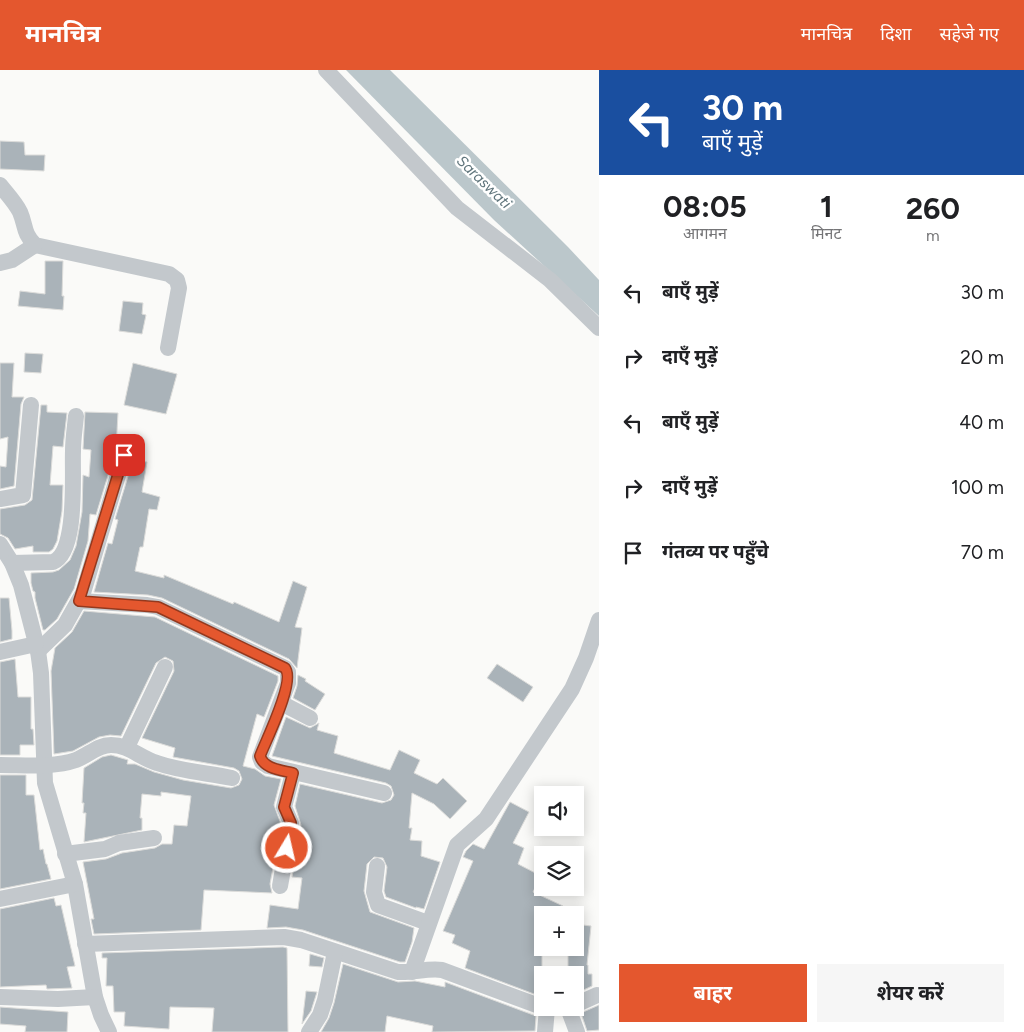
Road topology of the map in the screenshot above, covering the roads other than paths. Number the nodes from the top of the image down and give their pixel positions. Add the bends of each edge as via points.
1 (326, 70) edge
2 (0, 185) edge
3 (35, 245) junction
4 (0, 263) edge
5 (599, 328) edge
6 (168, 348) dead end
7 (31, 405) dead end
8 (76, 416) dead end
9 (124, 455) dead end
10 (0, 499) edge
11 (0, 544) edge
12 (12, 563) junction
13 (79, 601) junction
14 (599, 620) edge
15 (37, 648) junction
16 (0, 652) edge
17 (165, 667) dead end
18 (281, 703) junction
19 (310, 718) dead end
20 (127, 747) junction
21 (0, 765) edge
22 (43, 766) junction
23 (293, 773) junction
24 (232, 778) dead end
25 (384, 792) dead end
26 (154, 838) dead end
27 (65, 854) junction
28 (377, 866) dead end
29 (75, 884) junction
30 (280, 886) dead end
31 (0, 899) edge
32 (428, 923) junction
33 (85, 944) junction
34 (335, 952) junction
35 (412, 972) junction
36 (597, 995) dead end
37 (0, 997) edge
38 (95, 997) junction
39 (584, 1001) edge
40 (534, 1004) edge
41 (545, 1016) edge
42 (573, 1016) edge
43 (109, 1032) edge
44 (309, 1032) edge
45 (545, 1032) edge
46 (577, 1032) edge

1 - 5 street via 457,208 550,280
2 - 3 street via 15,204 27,237
3 - 4 street via 12,260
3 - 6 street via 169,274 179,288
7 - 10 street via 23,495
8 - 12 street via 72,520 62,555 53,562
9 - 13 street
11 - 12 street
12 - 15 street
13 - 15 street via 65,625
13 - 18 street via 158,607 285,668 289,677
14 - 32 street via 572,689 486,819 457,845
15 - 16 street
15 - 22 street via 41,673
17 - 20 street
18 - 19 street
18 - 23 street via 260,756 268,766
20 - 22 street via 109,745 92,750 77,760
20 - 24 street via 138,756 158,764
21 - 22 street
22 - 27 street
23 - 25 street
23 - 30 street via 284,807 291,823
26 - 27 street
27 - 29 street
28 - 32 street via 374,892 378,905
29 - 31 street
29 - 33 street
32 - 35 street
33 - 34 street via 269,936 301,940
33 - 38 street
34 - 35 street via 386,969
34 - 44 street via 325,1000
35 - 40 street via 442,970
36 - 39 street
37 - 38 street
38 - 43 street
41 - 45 street
42 - 46 street

